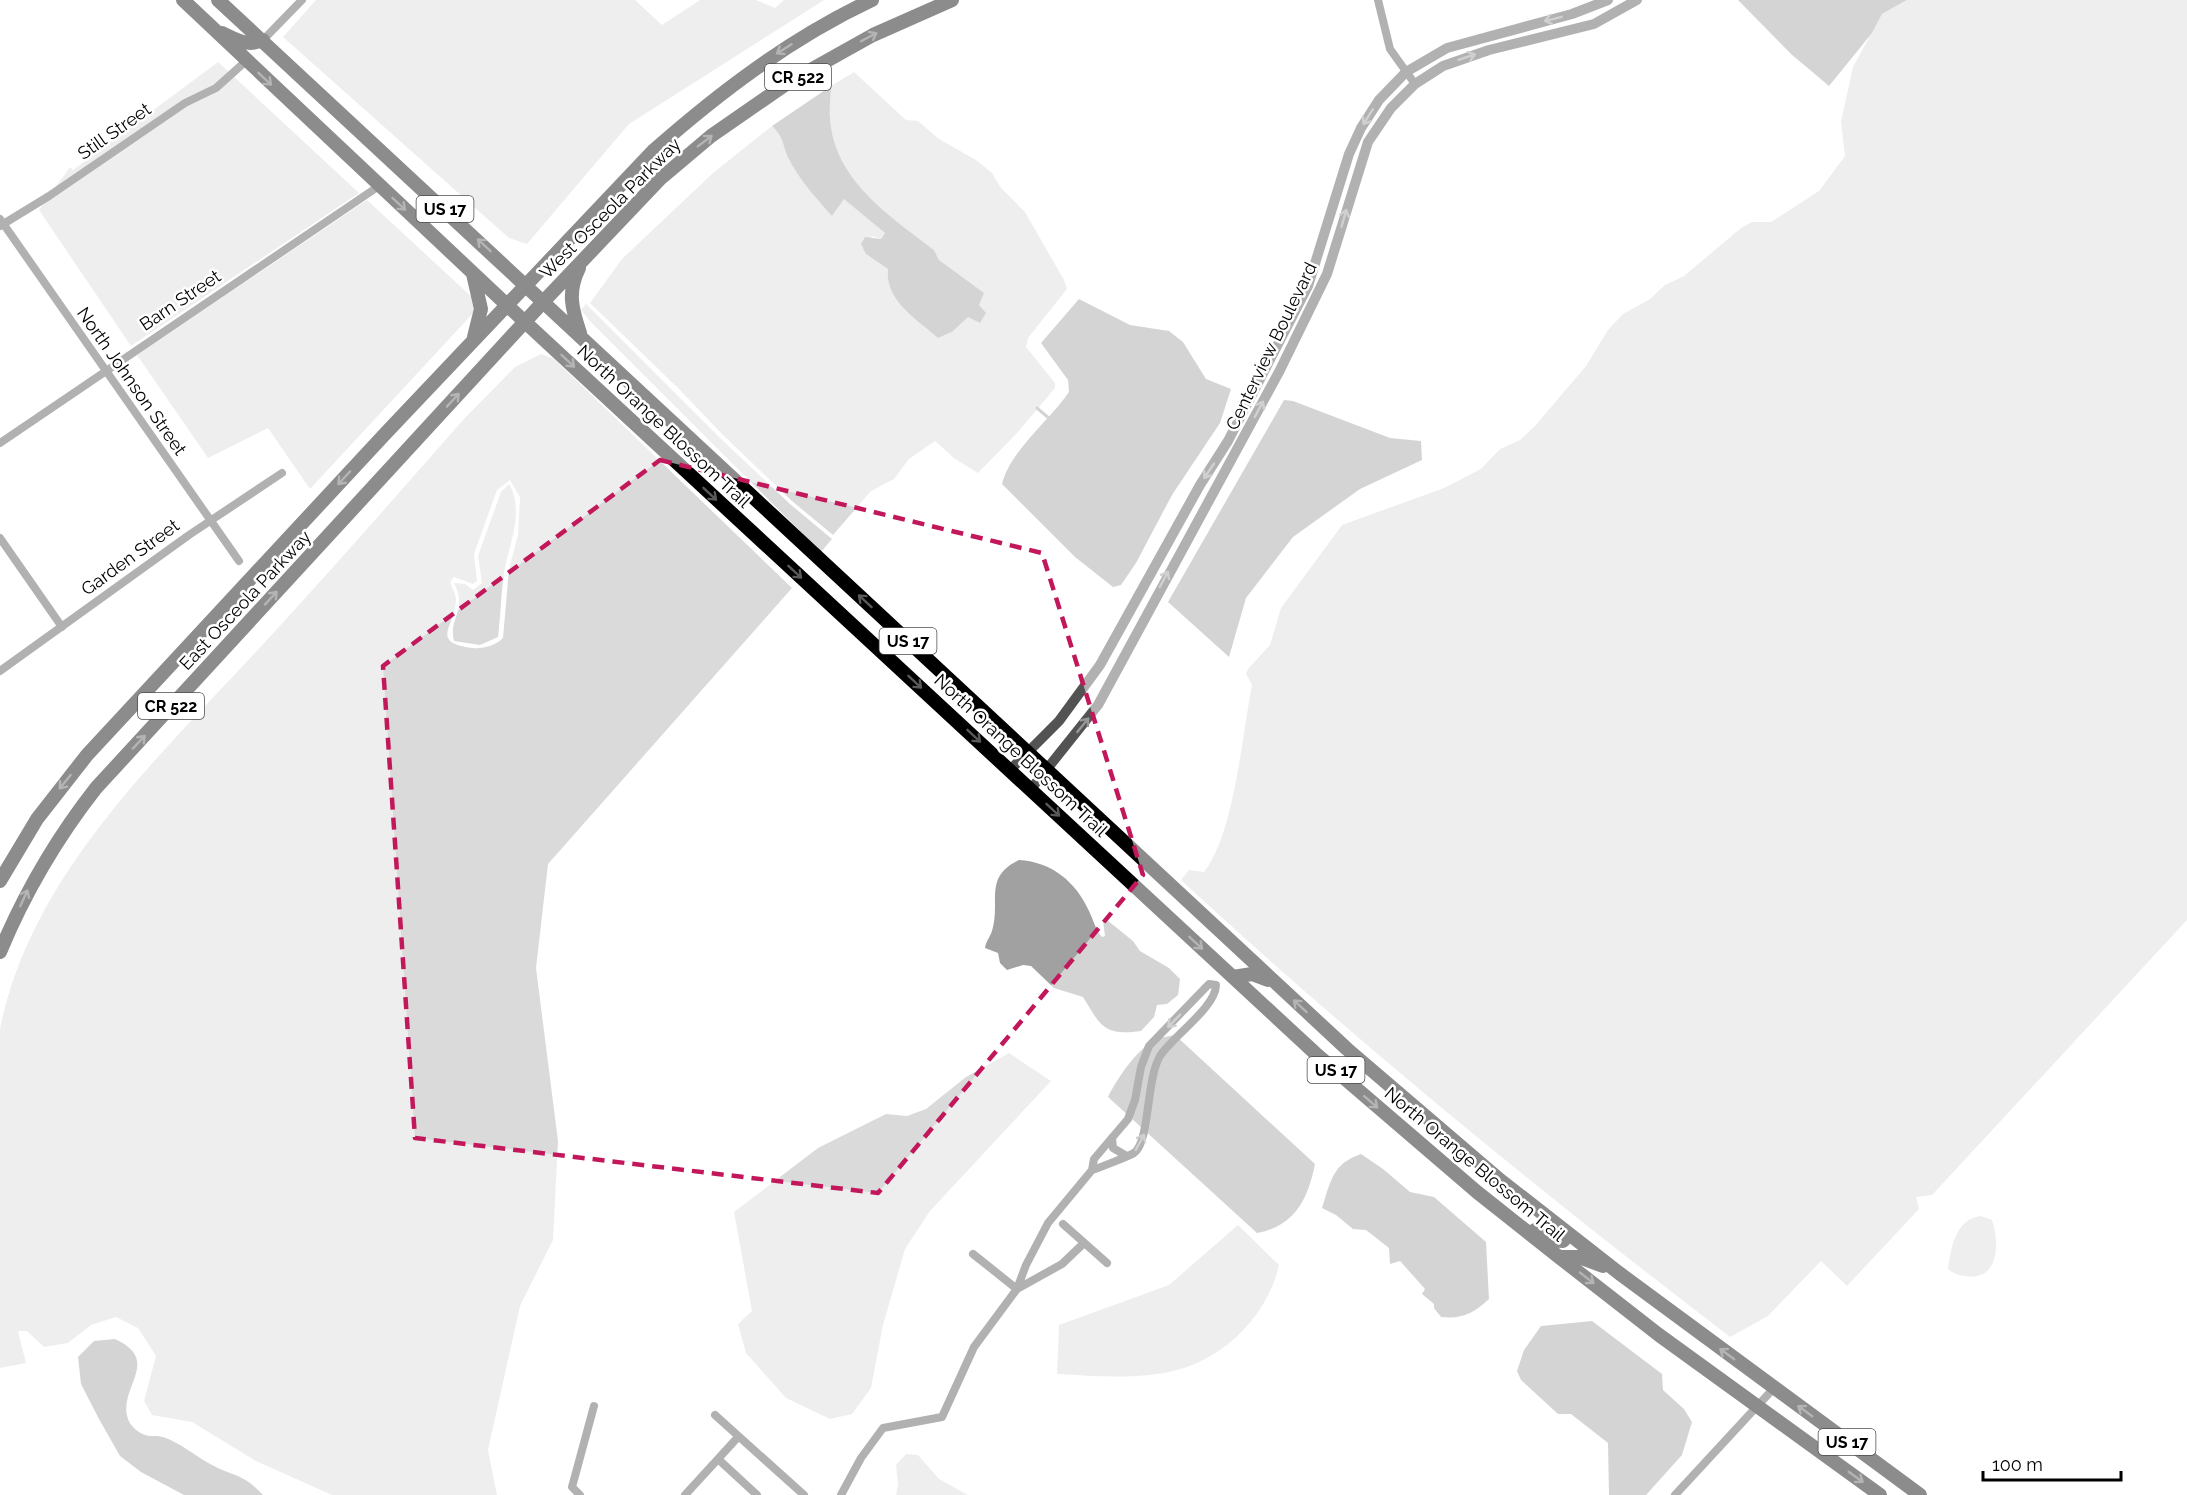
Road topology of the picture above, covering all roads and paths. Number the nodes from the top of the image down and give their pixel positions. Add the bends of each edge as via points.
1 (183, 0) edge
2 (218, 0) edge
3 (302, 0) edge
4 (872, 0) edge
5 (952, 0) edge
6 (1378, 0) edge
7 (1608, 0) edge
8 (1636, 0) edge
9 (207, 25) junction
10 (263, 40) junction
11 (246, 61) junction
12 (1406, 72) junction
13 (1415, 84) junction
14 (379, 186) junction
15 (1, 223) edge
16 (586, 256) junction
17 (1314, 271) junction
18 (473, 272) junction
19 (1327, 274) junction
20 (526, 284) junction
21 (544, 300) junction
22 (507, 305) junction
23 (525, 321) junction
24 (581, 335) junction
25 (471, 344) junction
26 (104, 371) junction
27 (0, 444) edge
28 (282, 473) dead end
29 (211, 521) junction
30 (0, 538) edge
31 (239, 561) dead end
32 (1124, 624) junction
33 (62, 627) junction
34 (1136, 630) junction
35 (0, 671) edge
36 (1027, 753) junction
37 (1010, 770) junction
38 (1045, 770) junction
39 (1031, 789) junction
40 (0, 881) edge
41 (0, 952) edge
42 (1233, 977) junction
43 (1276, 984) junction
44 (1130, 1115) junction
45 (1146, 1118) junction
46 (1112, 1138) junction
47 (1125, 1155) junction
48 (1092, 1170) junction
49 (1504, 1214) junction
50 (1063, 1224) dead end
51 (1569, 1234) junction
52 (1084, 1243) junction
53 (974, 1254) dead end
54 (1559, 1257) junction
55 (1107, 1263) dead end
56 (1619, 1273) junction
57 (1017, 1289) junction
58 (1774, 1388) junction
59 (1758, 1405) junction
60 (594, 1406) dead end
61 (715, 1414) dead end
62 (738, 1437) junction
63 (718, 1459) junction
64 (571, 1491) edge
65 (580, 1495) edge
66 (685, 1495) edge
67 (757, 1495) edge
68 (804, 1495) edge
69 (841, 1495) edge
70 (1675, 1495) edge
71 (1880, 1495) edge
72 (1920, 1495) edge

1 - 9 main road, North Orange Blossom Trail / US 17
2 - 10 main road, North Orange Blossom Trail / US 17
3 - 10 street
4 -> 20 main road, West Osceola Parkway / CR 522 via 764,62 692,116 653,151
16 -> 5 main road, West Osceola Parkway / CR 522 via 683,158 752,107 873,34
6 - 12 street via 1387,41
7 -> 12 street, Centerview Boulevard via 1572,15 1447,48
13 -> 8 street, Centerview Boulevard via 1464,57 1594,24
9 - 10 main road via 243,42 254,44
9 - 11 main road, North Orange Blossom Trail / US 17
20 -> 10 main road, North Orange Blossom Trail / US 17
11 -> 14 main road, North Orange Blossom Trail / US 17
11 - 15 street, Still Street via 216,88 185,103 49,196
12 - 13 street
12 -> 17 street, Centerview Boulevard via 1370,113 1354,142
19 -> 13 street, Centerview Boulevard via 1368,142 1390,108
14 -> 18 main road, North Orange Blossom Trail / US 17
14 - 26 street, Barn Street
15 - 26 street, North Johnson Street
16 - 21 main road, West Osceola Parkway / CR 522
16 - 24 main road via 573,280 570,298
17 - 19 street
17 -> 32 street, Centerview Boulevard via 1228,441
18 - 22 main road, North Orange Blossom Trail / US 17
18 - 25 main road via 482,309
34 -> 19 street, Centerview Boulevard via 1239,447
20 - 21 main road, North Orange Blossom Trail / US 17
20 - 22 main road, CR 522
21 - 23 main road, CR 522
21 - 24 main road, North Orange Blossom Trail / US 17
22 - 23 main road, North Orange Blossom Trail / US 17
22 - 25 main road, East Osceola Parkway / CR 522
23 -> 37 main road, North Orange Blossom Trail / US 17
41 -> 23 main road, East Osceola Parkway / CR 522 via 49,852 96,788
36 -> 24 main road, North Orange Blossom Trail / US 17
25 -> 40 main road, East Osceola Parkway / CR 522 via 87,755 37,819
26 - 27 street, Barn Street
26 - 29 street, North Johnson Street
28 - 29 street, Garden Street
29 - 31 street, North Johnson Street
29 - 33 street, Garden Street
30 - 33 street
32 - 34 street
32 - 36 street, Centerview Boulevard via 1071,705
33 - 35 street, Garden Street
38 -> 34 street, Centerview Boulevard via 1098,705
36 - 37 street, Centerview Boulevard
36 - 38 main road, North Orange Blossom Trail / US 17
37 - 39 main road, North Orange Blossom Trail / US 17
38 - 39 street, Centerview Boulevard
38 - 43 main road, North Orange Blossom Trail / US 17
39 -> 42 main road, North Orange Blossom Trail / US 17
42 - 43 main road via 1252,974
42 -> 49 main road, North Orange Blossom Trail / US 17 via 1324,1061
51 -> 43 main road, North Orange Blossom Trail / US 17 via 1424,1116
44 - 45 street via 1137,1112
45 -> 44 street via 1158,1061 1213,997 1216,985 1209,984 1149,1046
44 - 46 street
47 -> 45 street via 1134,1153 1145,1138
46 - 47 street via 1113,1148
46 - 48 street via 1094,1159
47 - 48 street
48 - 57 street via 1048,1222
49 - 51 main road via 1553,1240 1563,1241
49 - 54 main road, North Orange Blossom Trail / US 17
50 - 52 street
51 - 56 main road, North Orange Blossom Trail / US 17
52 - 55 street
52 - 57 street via 1062,1264
53 - 57 street
54 - 56 main road via 1579,1257
54 -> 59 main road, North Orange Blossom Trail / US 17
58 -> 56 main road, North Orange Blossom Trail / US 17
57 - 69 street via 974,1347 942,1417 882,1428
58 - 59 street
72 -> 58 main road, US 17
59 - 70 street
59 -> 71 main road, US 17
60 - 64 street
61 - 62 street
62 - 63 street
62 - 68 street
63 - 66 street
63 - 67 street
64 - 65 street

